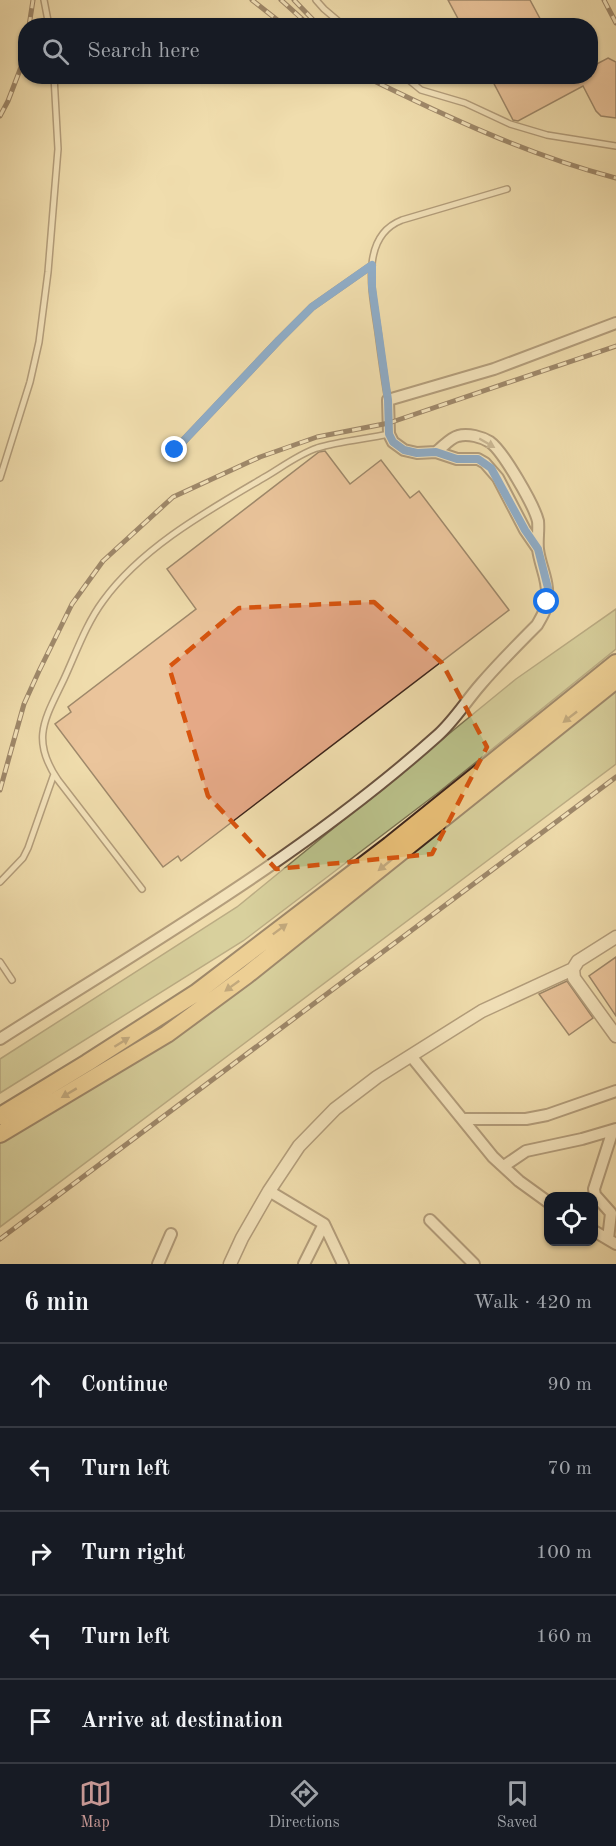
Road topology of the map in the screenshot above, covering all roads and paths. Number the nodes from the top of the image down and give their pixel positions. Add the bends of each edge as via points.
1 (44, 0) edge
2 (316, 0) edge
3 (47, 18) edge
4 (335, 18) edge
5 (54, 84) edge
6 (414, 84) edge
7 (616, 146) edge
8 (507, 189) dead end
9 (372, 265) junction
10 (616, 323) edge
11 (388, 400) junction
12 (389, 434) junction
13 (175, 450) dead end
14 (436, 452) junction
15 (0, 478) edge
16 (538, 549) junction
17 (616, 663) edge
18 (616, 681) edge
19 (54, 774) junction
20 (0, 882) edge
21 (142, 889) dead end
22 (616, 937) edge
23 (0, 962) edge
24 (573, 969) junction
25 (12, 980) dead end
26 (616, 1036) edge
27 (0, 1039) edge
28 (411, 1056) junction
29 (616, 1091) edge
30 (0, 1116) edge
31 (463, 1119) junction
32 (614, 1130) edge
33 (0, 1134) edge
34 (504, 1166) junction
35 (269, 1191) junction
36 (544, 1198) edge
37 (430, 1220) dead end
38 (324, 1224) junction
39 (598, 1233) edge
40 (171, 1234) dead end
41 (612, 1241) edge
42 (158, 1264) edge
43 (230, 1264) edge
44 (304, 1264) edge
45 (343, 1264) edge
46 (474, 1264) edge

1 - 3 lane
2 - 4 lane
5 - 15 lane via 58,149 39,342
6 - 7 lane via 510,124 547,135
8 - 9 lane via 394,223 382,235
9 - 11 lane
9 - 13 lane via 312,307
10 - 11 street via 494,369
11 - 12 street
12 - 14 street via 404,450
12 - 19 lane via 316,448 209,510 121,579 91,622 48,713 42,750
14 - 16 street via 485,463 498,478
14 -> 16 street via 460,435 483,439 494,446 529,500 538,522
16 - 27 street via 548,588 544,614 439,735 274,863
30 -> 17 main road via 196,993 390,845
18 -> 33 main road via 167,1034
19 - 20 lane via 28,848
19 - 21 lane
22 - 24 street via 578,961
23 - 25 lane
24 - 26 street via 574,978
24 - 28 street via 482,1011
28 - 31 street
28 - 35 street via 335,1109 300,1146
29 - 31 street via 537,1117
31 - 34 street
32 - 34 street via 526,1151
32 - 41 street via 594,1189 611,1213
34 - 36 street
35 - 38 street
35 - 43 street
37 - 46 street
38 - 44 street
38 - 45 street
39 - 41 street
40 - 42 street

